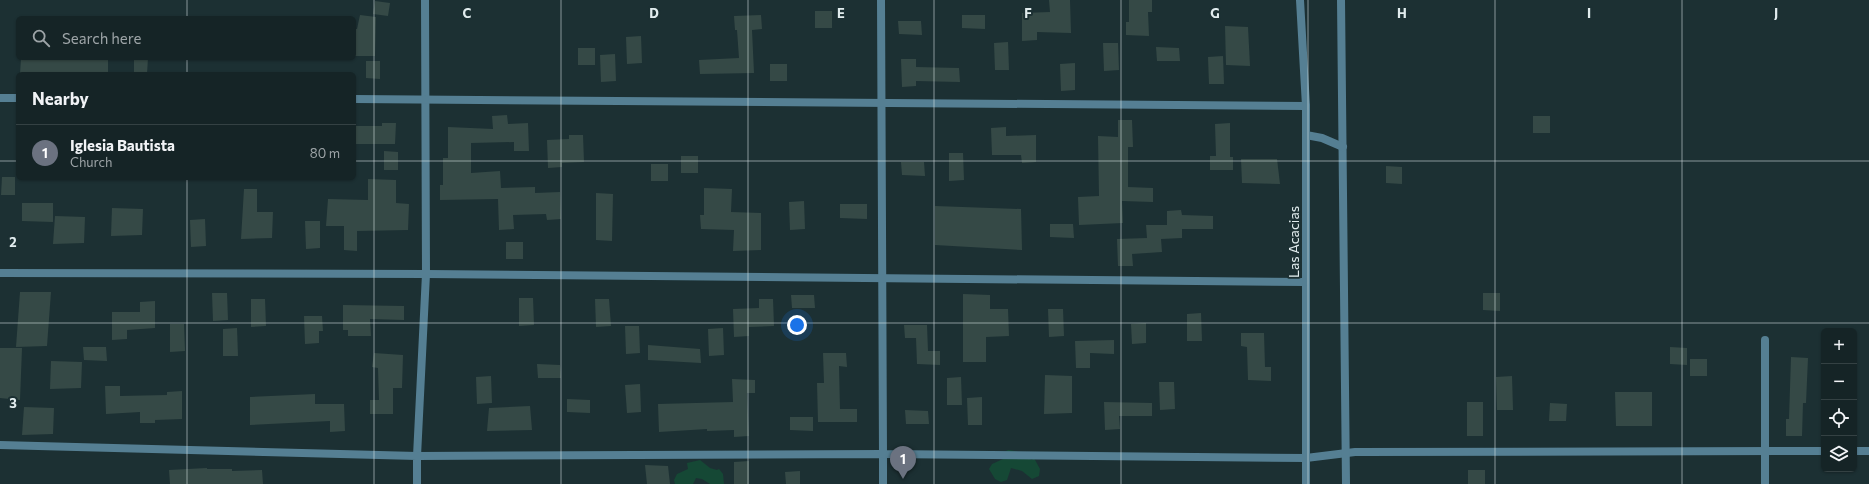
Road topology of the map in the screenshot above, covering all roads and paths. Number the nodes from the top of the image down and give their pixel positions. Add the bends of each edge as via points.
1 (426, 0) edge
2 (881, 0) edge
3 (1300, 0) edge
4 (1341, 0) edge
5 (0, 98) edge
6 (16, 98) edge
7 (356, 99) edge
8 (426, 99) junction
9 (882, 103) junction
10 (1306, 106) junction
11 (1306, 135) junction
12 (1343, 147) junction
13 (0, 274) edge
14 (426, 274) junction
15 (882, 278) junction
16 (1306, 282) junction
17 (1765, 340) dead end
18 (0, 445) edge
19 (1765, 451) junction
20 (1821, 451) edge
21 (1857, 451) edge
22 (1869, 451) edge
23 (1346, 453) junction
24 (883, 454) junction
25 (417, 456) junction
26 (1306, 458) junction
27 (417, 484) edge
28 (883, 484) edge
29 (1306, 484) edge
30 (1346, 484) edge
31 (1765, 484) edge

1 - 8 street
2 - 9 street
3 - 10 street, Las Acacias
4 - 12 street
5 - 6 street
7 - 8 street
8 - 9 street
8 - 14 street
9 - 10 street
9 - 15 street
10 - 11 street, Las Acacias
11 - 12 street via 1322,138
11 - 16 street, Las Acacias
12 - 23 street
13 - 14 street
14 - 15 street
14 - 25 street
15 - 16 street
15 - 24 street
16 - 26 street, Las Acacias
17 - 19 street
18 - 25 street
19 - 20 street
19 - 23 street
19 - 31 street
21 - 22 street
23 - 26 street
23 - 30 street
24 - 25 street
24 - 26 street
24 - 28 street
25 - 27 street
26 - 29 street, Las Acacias

